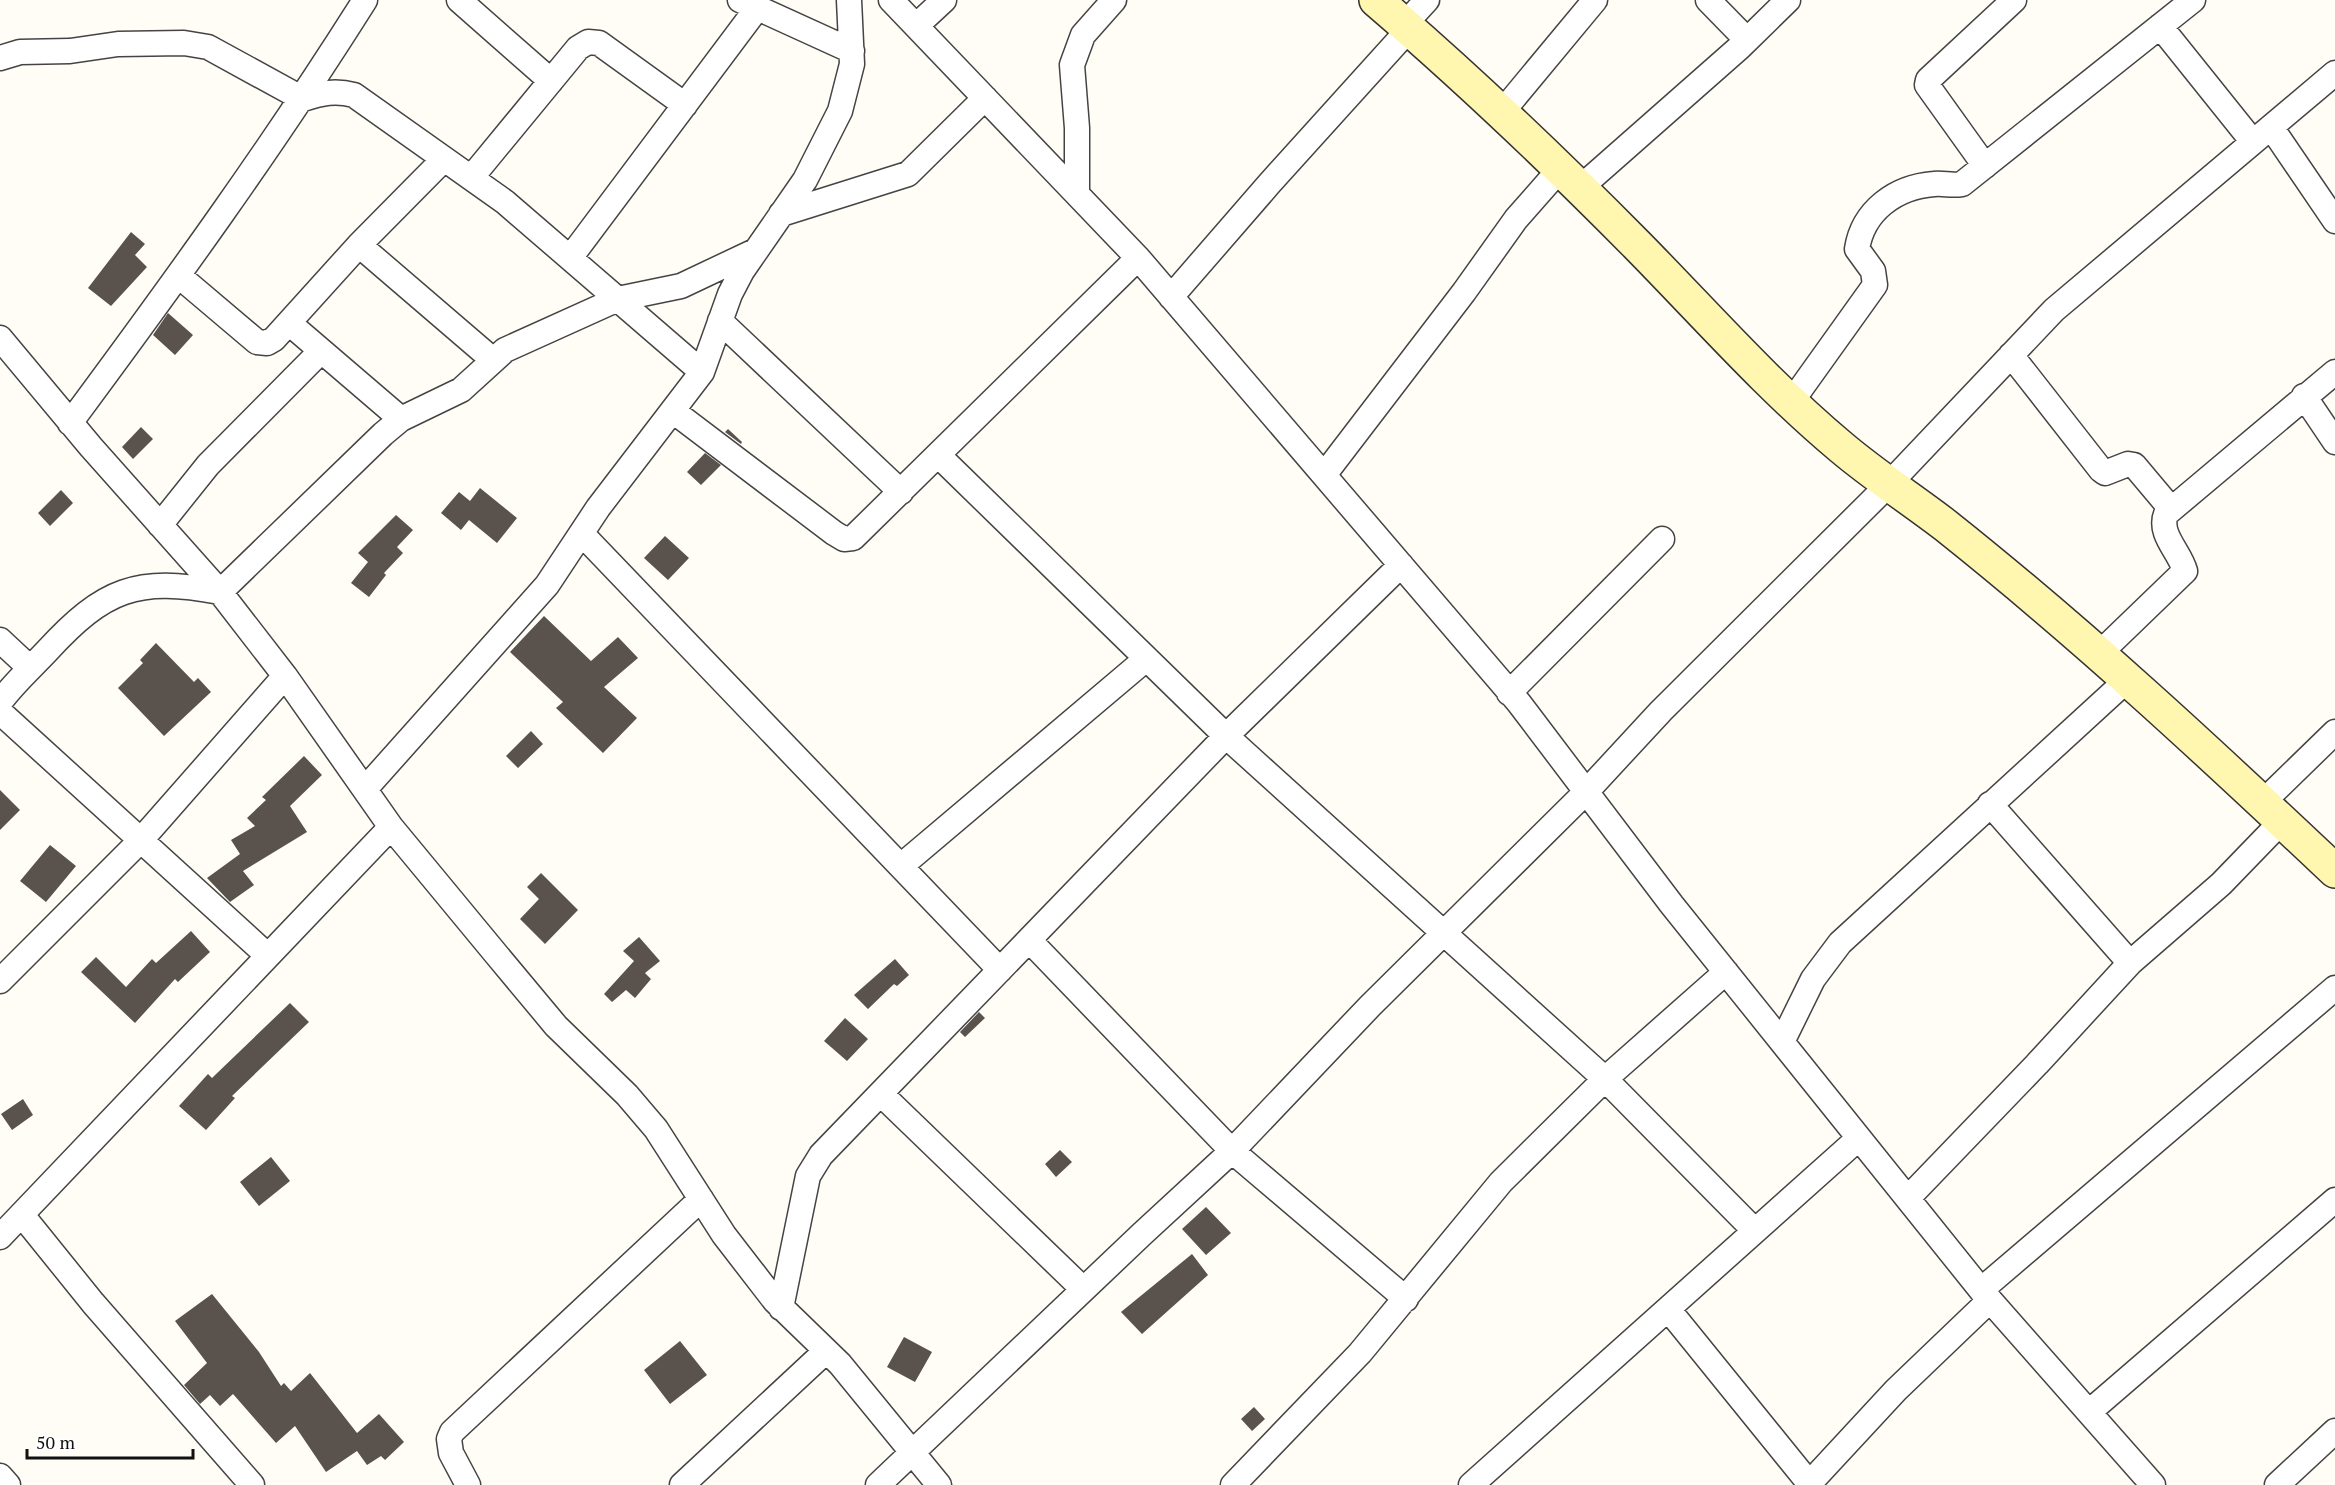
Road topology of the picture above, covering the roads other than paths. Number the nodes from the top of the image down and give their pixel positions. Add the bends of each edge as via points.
1 (365, 0) edge
2 (459, 0) edge
3 (849, 0) edge
4 (891, 0) edge
5 (944, 0) edge
6 (1113, 0) edge
7 (1376, 0) edge
8 (1427, 0) edge
9 (1595, 0) edge
10 (1708, 0) edge
11 (1788, 0) edge
12 (2014, 0) edge
13 (2193, 0) edge
14 (749, 4) edge
15 (916, 26) junction
16 (1407, 26) junction
17 (2160, 26) junction
18 (1747, 40) junction
19 (852, 51) junction
20 (0, 58) edge
21 (2335, 73) edge
22 (551, 81) junction
23 (985, 98) junction
24 (303, 99) junction
25 (685, 105) junction
26 (1502, 112) junction
27 (2262, 135) junction
28 (444, 159) junction
29 (1985, 166) junction
30 (471, 178) junction
31 (1570, 178) junction
32 (1077, 194) junction
33 (781, 214) junction
34 (2335, 221) edge
35 (359, 245) junction
36 (756, 251) junction
37 (570, 258) junction
38 (1138, 258) junction
39 (179, 276) junction
40 (1171, 297) junction
41 (618, 299) junction
42 (720, 321) junction
43 (289, 323) junction
44 (0, 338) edge
45 (321, 351) junction
46 (2011, 355) junction
47 (493, 360) junction
48 (702, 372) junction
49 (2335, 372) edge
50 (2304, 396) junction
51 (1792, 401) junction
52 (673, 411) junction
53 (401, 419) junction
54 (70, 423) junction
55 (2335, 442) edge
56 (938, 455) junction
57 (1324, 475) junction
58 (1889, 484) junction
59 (901, 492) junction
60 (2171, 509) junction
61 (160, 525) junction
62 (582, 534) junction
63 (1662, 539) dead end
64 (1401, 565) junction
65 (220, 592) junction
66 (0, 640) edge
67 (2099, 654) junction
68 (1146, 659) junction
69 (30, 668) junction
70 (285, 676) junction
71 (2127, 680) junction
72 (1509, 693) junction
73 (0, 702) edge
74 (0, 712) edge
75 (2335, 732) edge
76 (1226, 736) junction
77 (365, 789) junction
78 (1586, 792) junction
79 (1990, 804) junction
80 (2272, 812) junction
81 (391, 827) junction
82 (141, 840) junction
83 (901, 866) junction
84 (2335, 871) edge
85 (1444, 932) junction
86 (1029, 940) junction
87 (268, 956) junction
88 (2130, 963) junction
89 (1000, 970) junction
90 (1726, 972) junction
91 (0, 981) edge
92 (2335, 988) edge
93 (1782, 1042) junction
94 (1605, 1080) junction
95 (881, 1094) junction
96 (1859, 1138) junction
97 (1232, 1151) junction
98 (1908, 1198) junction
99 (701, 1199) junction
100 (2335, 1200) edge
101 (22, 1215) junction
102 (1755, 1231) junction
103 (0, 1237) edge
104 (1083, 1289) junction
105 (1985, 1295) junction
106 (1406, 1299) junction
107 (782, 1308) junction
108 (1668, 1309) junction
109 (826, 1351) junction
110 (2089, 1412) junction
111 (2335, 1431) edge
112 (913, 1450) junction
113 (0, 1476) edge
114 (1808, 1484) edge
115 (9, 1485) edge
116 (252, 1485) edge
117 (468, 1485) edge
118 (682, 1485) edge
119 (878, 1485) edge
120 (939, 1485) edge
121 (1233, 1485) edge
122 (1471, 1485) edge
123 (2153, 1485) edge
124 (2277, 1485) edge

1 - 24 street
2 - 22 street
3 - 19 street
4 - 15 street
5 - 15 street
6 - 32 street via 1083,35 1072,65
7 - 16 street
8 - 16 street
9 - 26 street
10 - 18 street
11 - 18 street
12 - 29 street via 1927,85
13 - 17 street
14 - 19 street
14 - 25 street
15 - 23 street
16 - 26 street
16 - 40 street
17 - 27 street
17 - 29 street
18 - 31 street
19 - 33 street via 840,111 805,180
20 - 24 street via 20,52 70,51 118,44 184,43 208,47
21 - 27 street
22 - 25 street via 578,48 593,41
22 - 30 street
23 - 32 street
23 - 33 street via 908,174
24 - 28 street via 323,92 354,96
24 - 39 street
25 - 37 street
26 - 31 street
27 - 34 street
27 - 46 street via 2054,310
28 - 30 street
28 - 35 street
29 - 51 street via 1962,184 1925,185 1897,193 1872,212 1860,233 1857,249 1873,271 1875,285
30 - 37 street
31 - 51 street
31 - 57 street via 1516,219
32 - 38 street
33 - 36 street
35 - 43 street
35 - 47 street
36 - 41 street via 681,286
36 - 42 street via 730,294
37 - 41 street
38 - 40 street
38 - 56 street
39 - 43 street via 257,342 274,339
39 - 54 street
40 - 57 street
41 - 47 street via 505,350
41 - 48 street
42 - 48 street
42 - 59 street
43 - 45 street
44 - 54 street
45 - 53 street
45 - 61 street via 208,465
46 - 58 street
46 - 60 street via 2100,470 2105,473 2134,465
47 - 53 street via 461,390
48 - 52 street
49 - 50 street
50 - 55 street
50 - 60 street
51 - 58 street via 1840,447
52 - 59 street via 844,539 853,538
52 - 62 street
53 - 65 street
54 - 61 street
56 - 59 street
56 - 68 street
57 - 64 street
58 - 67 street via 1945,525
58 - 78 street via 1661,711
60 - 67 street via 2163,522 2164,530 2185,571
61 - 65 street
62 - 77 street via 518,621
62 - 83 street
63 - 72 street
64 - 72 street
64 - 76 street
65 - 69 street via 180,584 121,593 95,605
65 - 70 street
66 - 69 street
67 - 71 street
68 - 76 street
68 - 83 street
69 - 73 street
70 - 77 street
70 - 82 street
71 - 79 street
71 - 80 street
72 - 78 street
74 - 82 street
75 - 80 street
76 - 85 street
76 - 86 street
77 - 81 street
78 - 85 street
78 - 90 street
79 - 88 street
79 - 93 street via 1840,943 1813,979
80 - 84 street
80 - 88 street via 2222,884
81 - 87 street
81 - 99 street via 556,1026 644,1115
82 - 87 street
82 - 91 street
83 - 89 street
85 - 94 street
85 - 97 street
86 - 89 street
86 - 97 street
87 - 101 street
88 - 98 street
89 - 95 street
90 - 93 street
90 - 94 street
92 - 105 street
93 - 96 street
94 - 102 street
94 - 106 street via 1502,1182
95 - 104 street
95 - 107 street via 821,1155 808,1176
96 - 98 street
96 - 102 street
97 - 104 street
97 - 106 street
98 - 105 street
99 - 107 street via 724,1235
99 - 117 street via 452,1432 448,1438 451,1453
100 - 110 street
101 - 103 street
101 - 116 street via 93,1303
102 - 108 street
104 - 112 street
105 - 110 street
105 - 114 street
106 - 121 street via 1360,1353
107 - 109 street
108 - 114 street
108 - 122 street
109 - 112 street
109 - 118 street
110 - 123 street
111 - 124 street
112 - 119 street
112 - 120 street
113 - 115 street

